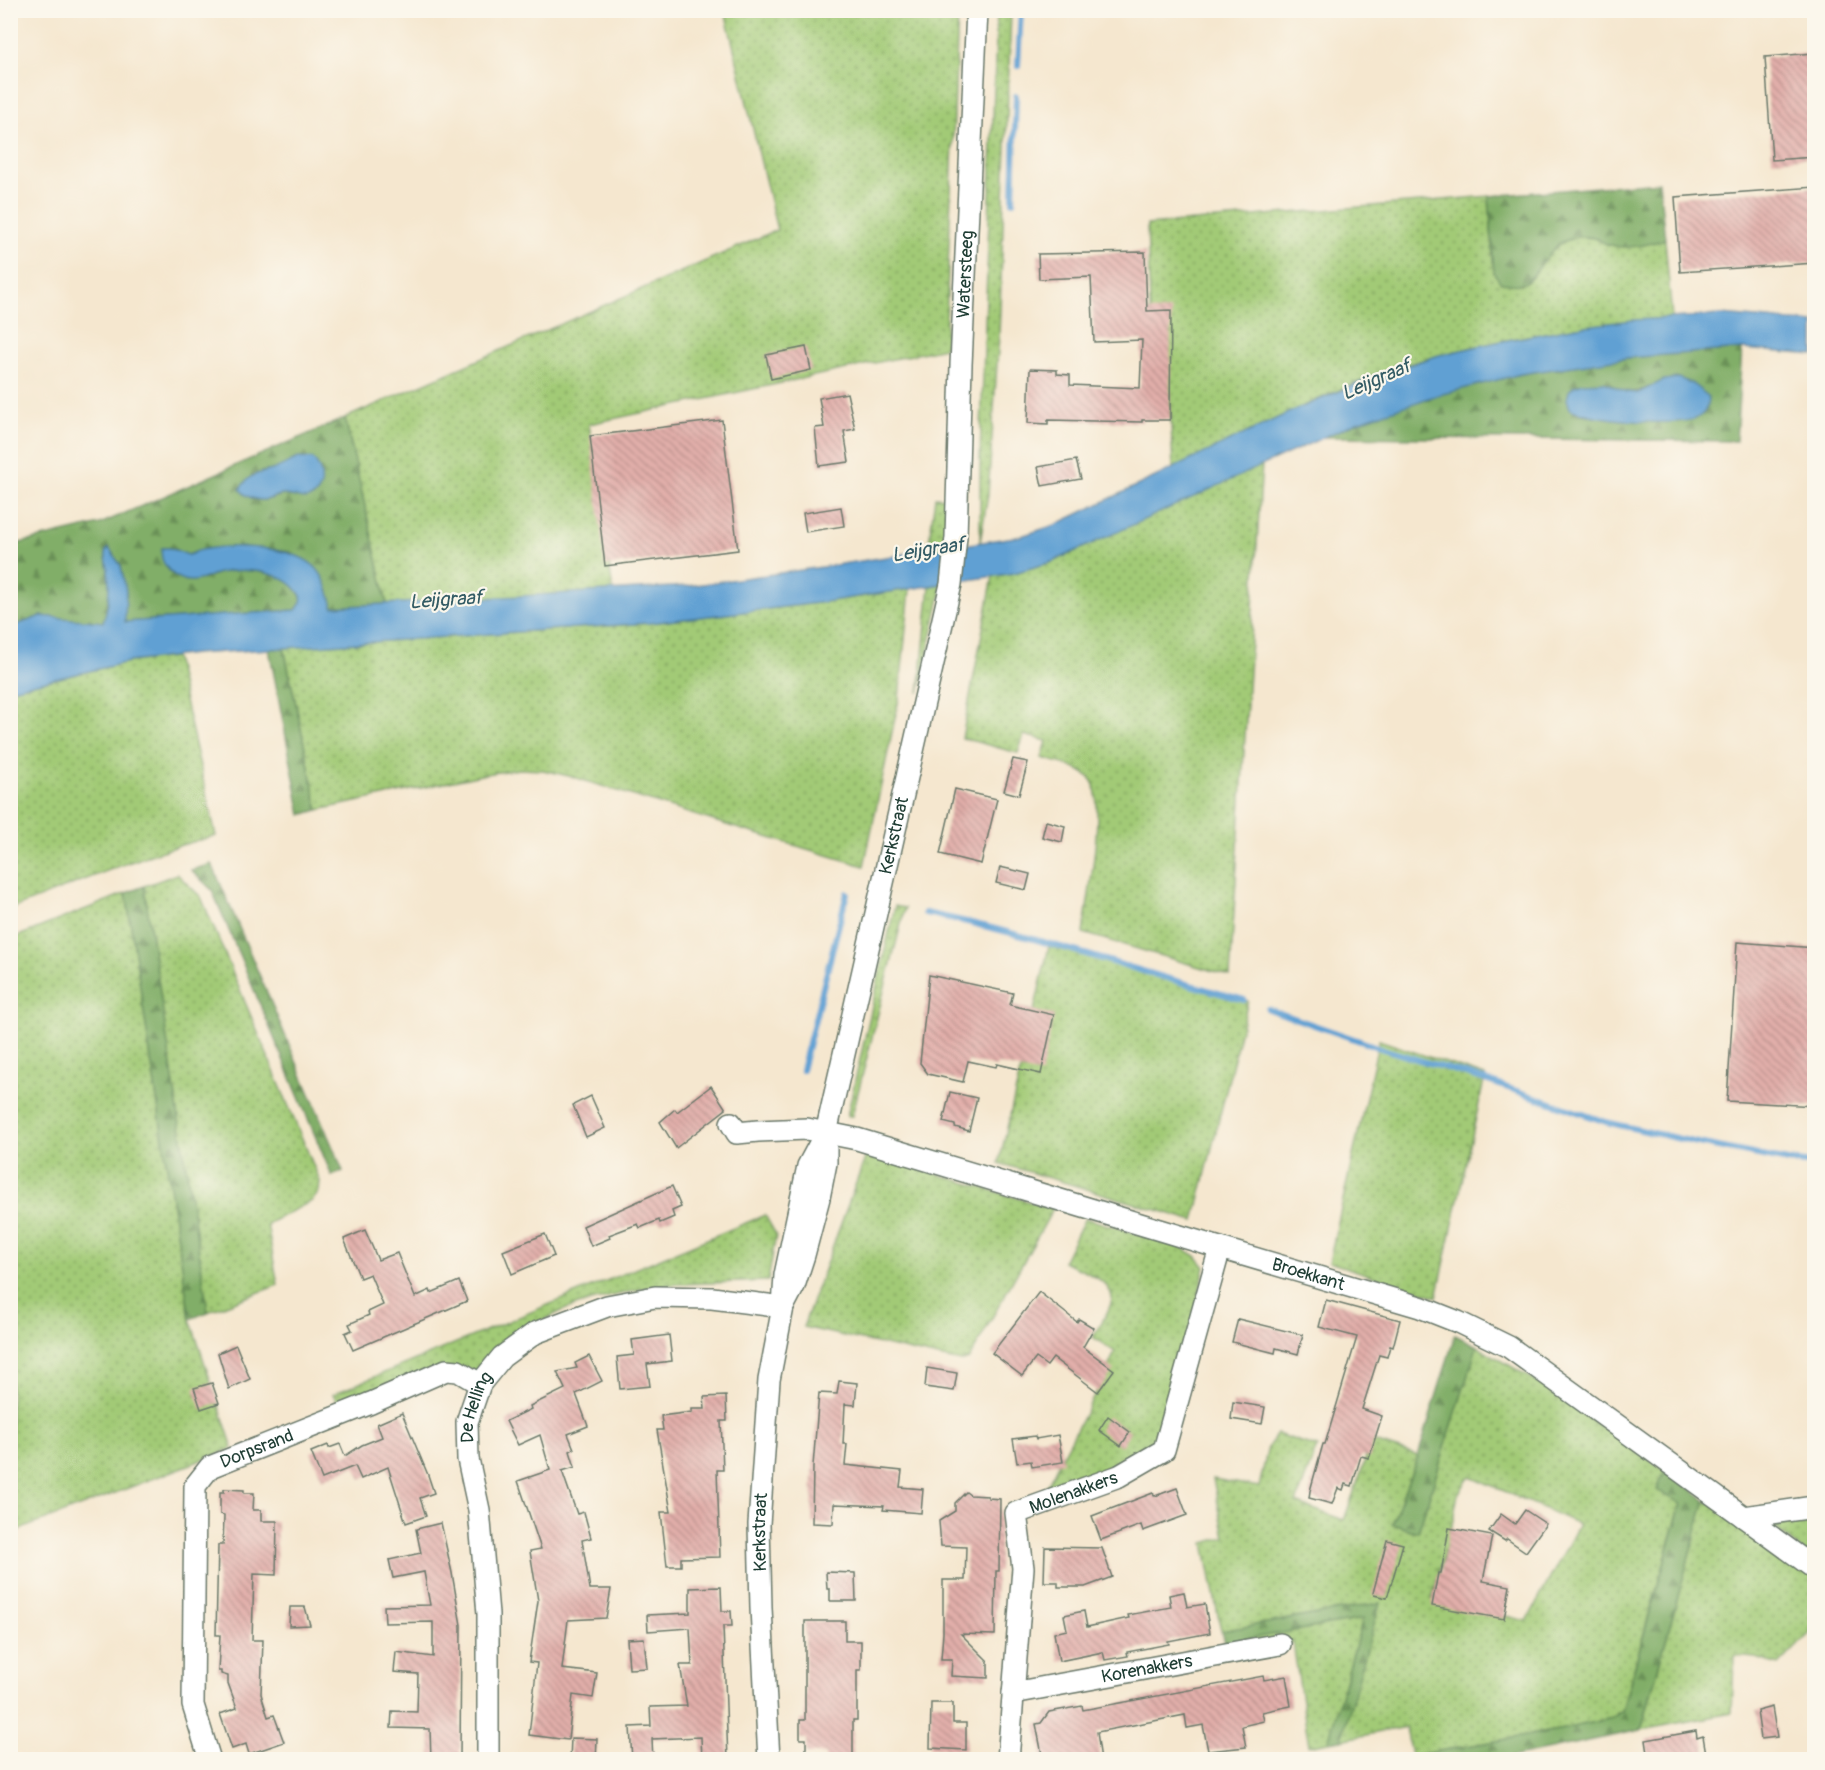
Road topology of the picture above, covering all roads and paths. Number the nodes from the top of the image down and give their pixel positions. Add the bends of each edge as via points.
1 (977, 10) edge
2 (956, 537) joint
3 (730, 1123) dead end
4 (826, 1133) junction
5 (1220, 1248) junction
6 (783, 1307) junction
7 (480, 1384) junction
8 (1815, 1507) edge
9 (1744, 1517) junction
10 (1815, 1568) edge
11 (1280, 1644) dead end
12 (1013, 1693) junction
13 (210, 1760) edge
14 (488, 1760) edge
15 (769, 1760) edge
16 (1008, 1760) edge

1 - 2 street, Watersteeg
2 - 4 street, Kerkstraat via 951,584
3 - 4 street via 737,1133 796,1129
4 - 5 street, Broekkant via 868,1142
4 - 6 street, Kerkstraat via 826,1163 819,1198 794,1286
5 - 9 street, Broekkant via 1420,1306 1509,1347
5 - 12 street, Molenakkers via 1164,1450 1119,1476 1016,1513 1023,1568
6 - 7 street, De Helling via 712,1298 655,1298 607,1306 536,1333 502,1357
6 - 15 street, Kerkstraat via 769,1380 759,1524
7 - 13 street, Dorpsrand via 458,1371 446,1370 210,1467 195,1486 193,1705
7 - 14 street, De Helling via 467,1422 468,1459 478,1510 489,1614
8 - 9 street
9 - 10 street, Broekkant
11 - 12 street, Korenakkers
12 - 16 street, Molenakkers

